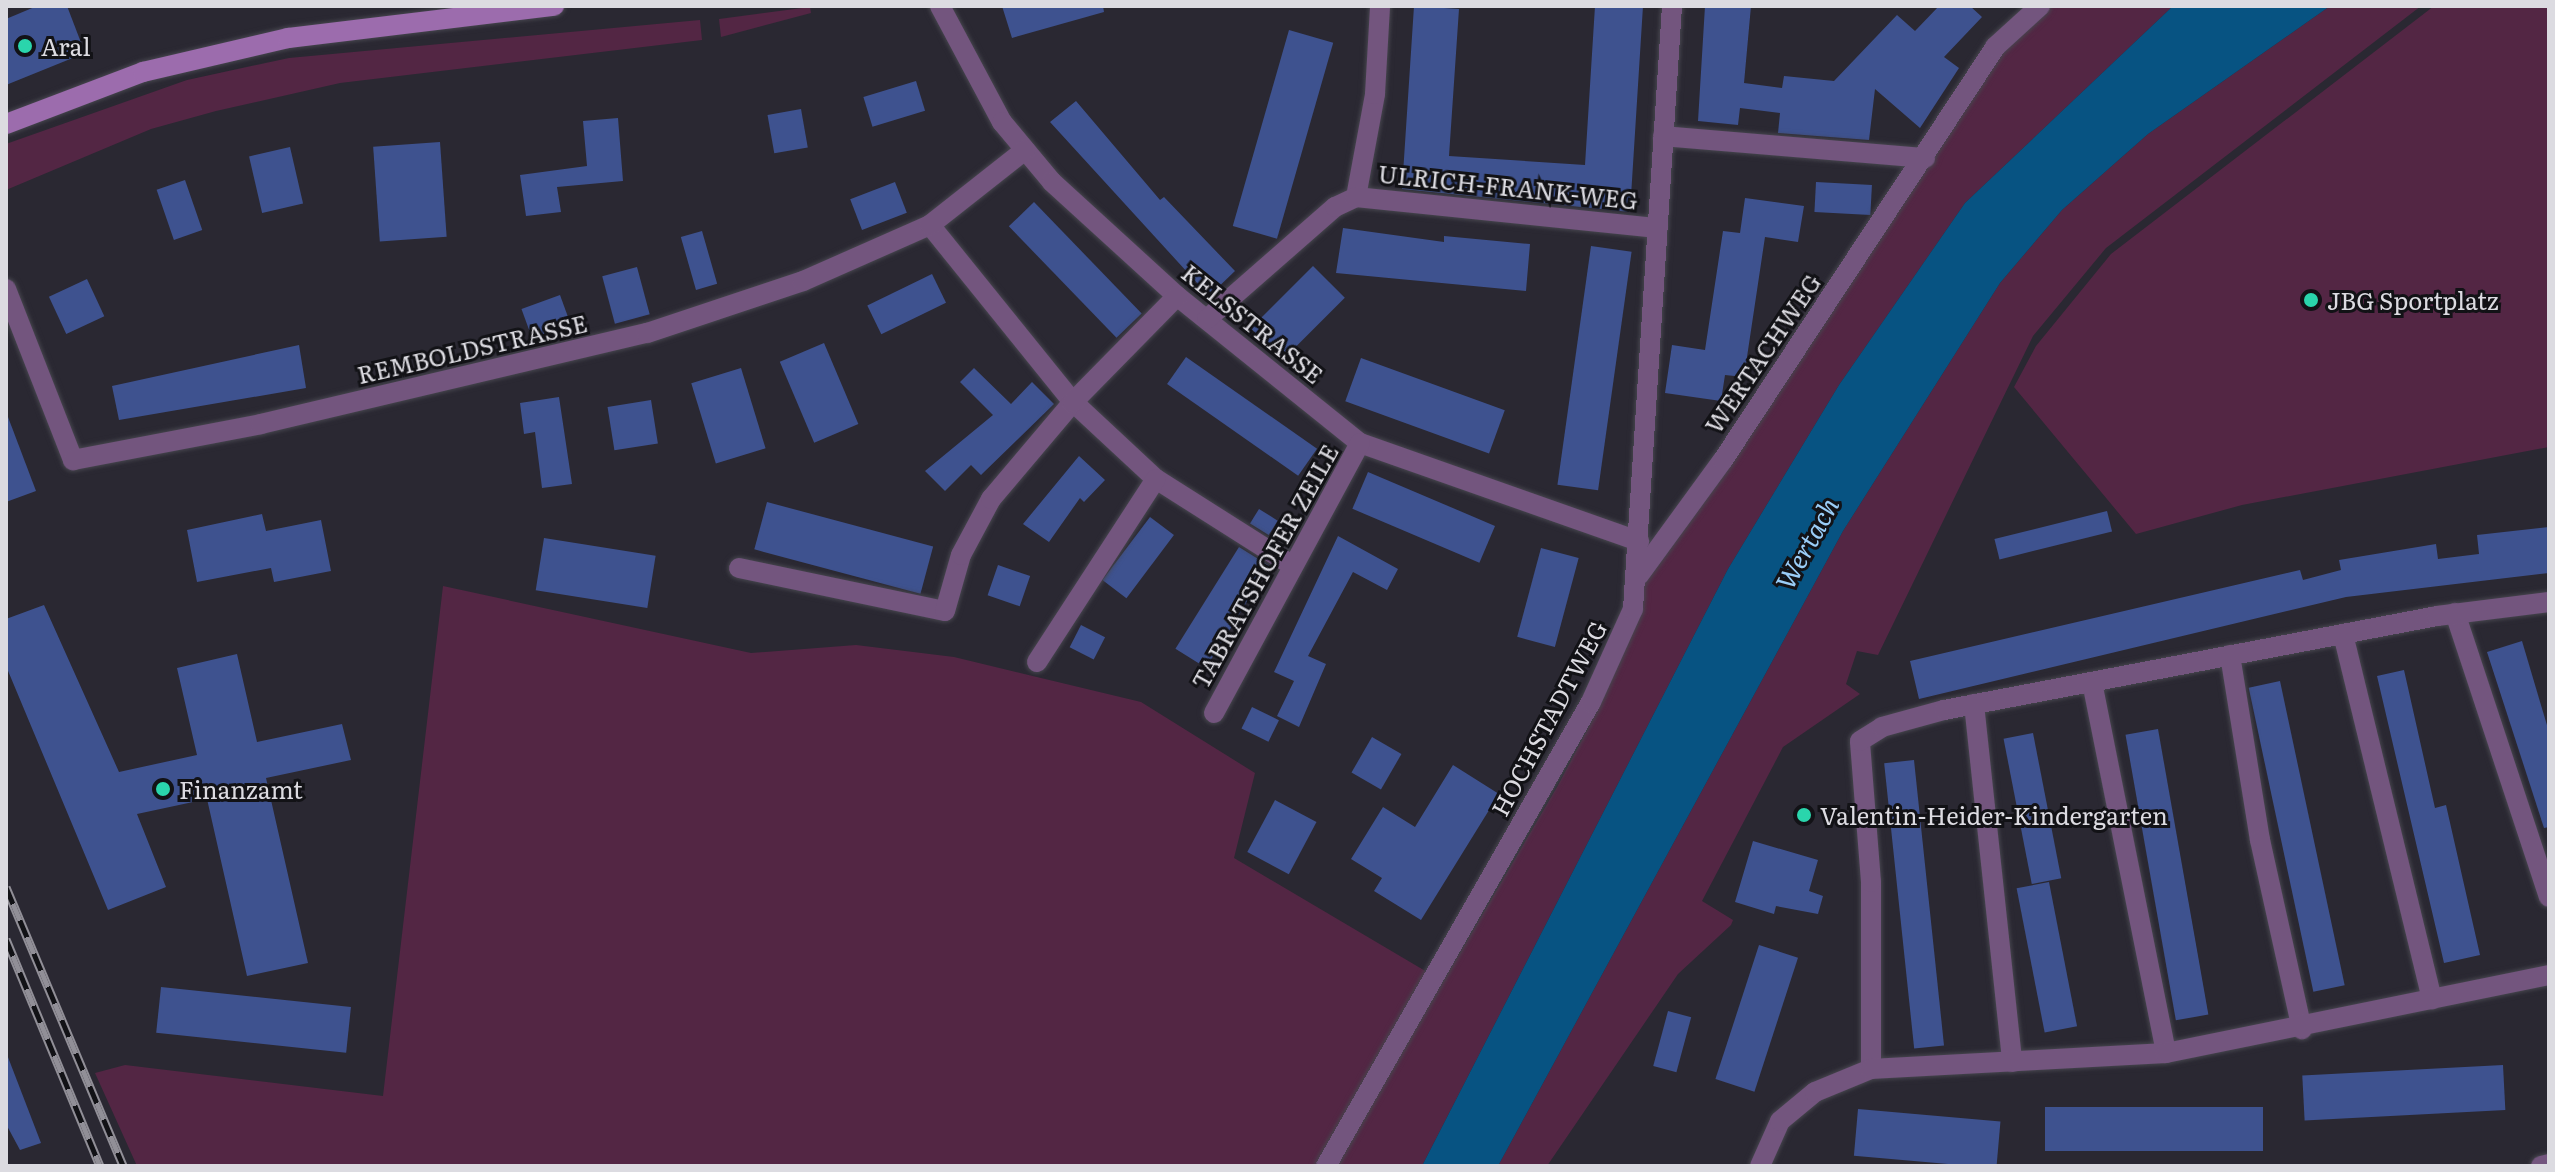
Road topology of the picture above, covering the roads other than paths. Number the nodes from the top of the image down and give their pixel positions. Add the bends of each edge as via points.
1 (554, 6) edge
2 (940, 6) edge
3 (1380, 6) edge
4 (1672, 6) edge
5 (2040, 6) edge
6 (6, 124) edge
7 (1663, 136) junction
8 (1025, 150) junction
9 (1925, 158) junction
10 (1356, 197) junction
11 (930, 225) junction
12 (1657, 228) junction
13 (6, 289) edge
14 (1177, 296) junction
15 (1207, 319) junction
16 (1073, 402) junction
17 (1360, 443) junction
18 (1156, 479) junction
19 (1639, 541) junction
20 (1293, 566) junction
21 (739, 568) dead end
22 (1639, 575) junction
23 (2549, 602) edge
24 (2455, 613) junction
25 (2343, 634) junction
26 (2230, 655) junction
27 (1037, 662) dead end
28 (2092, 682) junction
29 (1974, 704) junction
30 (1214, 713) dead end
31 (2549, 897) edge
32 (2549, 975) edge
33 (2432, 999) junction
34 (2302, 1029) junction
35 (2166, 1053) junction
36 (2012, 1062) junction
37 (1871, 1069) junction
38 (2549, 1164) edge
39 (1326, 1166) edge
40 (1760, 1166) edge
41 (2541, 1166) edge

1 - 6 main road via 275,41 143,72
2 - 8 street, KELSSTRASSE via 1002,122
3 - 10 street via 1375,94
4 - 7 street, HOCHSTADTWEG
5 - 9 street, WERTACHWEG via 1995,47
7 - 9 street
7 - 12 street, HOCHSTADTWEG
8 - 11 street, REMBOLDSTRASSE
8 - 14 street, KELSSTRASSE
9 - 22 street, WERTACHWEG
10 - 12 street, ULRICH-FRANK-WEG
10 - 15 street, ULRICH-FRANK-WEG via 1335,207
11 - 13 street, REMBOLDSTRASSE via 803,281 647,333 261,424 73,460
11 - 16 street
12 - 19 street, HOCHSTADTWEG
14 - 15 street, KELSSTRASSE
14 - 16 street
15 - 17 street, KELSSTRASSE
16 - 18 street
16 - 21 street via 991,499 961,555 945,611
17 - 19 street, KELSSTRASSE
17 - 20 street, TABRATSHOFER ZEILE
18 - 20 street
18 - 27 street
19 - 22 street, HOCHSTADTWEG
20 - 30 street, TABRATSHOFER ZEILE
22 - 39 street, HOCHSTADTWEG via 1633,609 1591,702
23 - 24 street
24 - 25 street
24 - 31 street
25 - 26 street
25 - 33 street
26 - 28 street
26 - 34 street via 2260,840
28 - 29 street
28 - 35 street
29 - 36 street
29 - 37 street via 1882,727 1860,741 1873,976
32 - 33 street
33 - 34 street
34 - 35 street
35 - 36 street
36 - 37 street
37 - 40 street via 1815,1092 1780,1121
38 - 41 street

